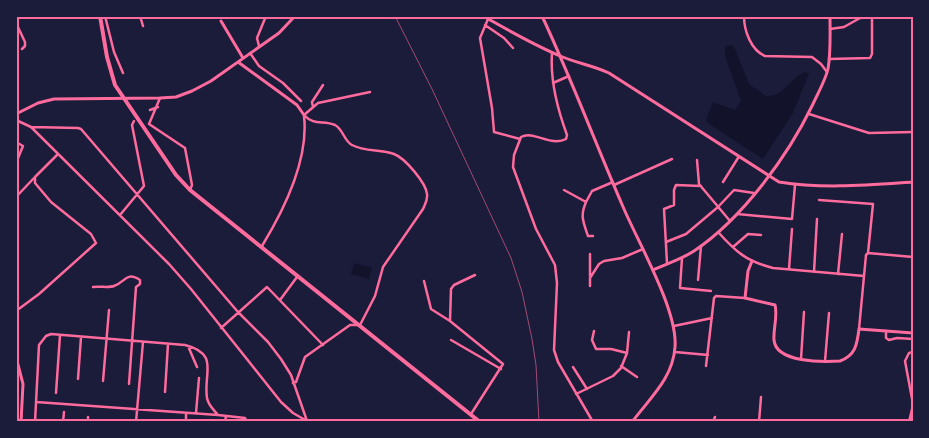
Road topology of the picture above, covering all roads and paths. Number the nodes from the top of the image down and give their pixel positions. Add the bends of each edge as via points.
1 (100, 16) edge
2 (106, 16) edge
3 (140, 16) edge
4 (266, 16) edge
5 (294, 16) edge
6 (483, 16) edge
7 (542, 16) edge
8 (744, 16) edge
9 (830, 16) edge
10 (897, 16) edge
11 (872, 17) edge
12 (488, 19) junction
13 (220, 21) dead end
14 (16, 23) edge
15 (485, 25) junction
16 (143, 26) dead end
17 (830, 29) junction
18 (259, 46) junction
19 (513, 48) dead end
20 (22, 49) dead end
21 (250, 53) junction
22 (552, 53) junction
23 (561, 57) junction
24 (244, 58) junction
25 (830, 59) junction
26 (238, 62) junction
27 (827, 72) junction
28 (124, 74) dead end
29 (569, 76) junction
30 (553, 83) junction
31 (323, 85) dead end
32 (370, 92) dead end
33 (123, 98) junction
34 (160, 98) junction
35 (301, 101) dead end
36 (158, 107) junction
37 (313, 107) junction
38 (150, 110) dead end
39 (16, 114) edge
40 (809, 114) junction
41 (304, 115) junction
42 (16, 120) edge
43 (134, 121) dead end
44 (149, 124) junction
45 (31, 127) junction
46 (144, 128) junction
47 (913, 132) edge
48 (520, 139) junction
49 (16, 142) edge
50 (58, 154) junction
51 (738, 158) junction
52 (672, 159) dead end
53 (697, 160) dead end
54 (16, 163) edge
55 (768, 176) junction
56 (35, 177) junction
57 (722, 182) dead end
58 (913, 182) edge
59 (614, 184) junction
60 (795, 185) junction
61 (701, 186) junction
62 (190, 190) junction
63 (564, 190) dead end
64 (138, 194) junction
65 (754, 194) junction
66 (16, 197) edge
67 (818, 200) dead end
68 (586, 202) junction
69 (718, 207) junction
70 (737, 214) junction
71 (120, 215) junction
72 (818, 219) dead end
73 (730, 221) junction
74 (792, 230) dead end
75 (718, 232) junction
76 (761, 234) dead end
77 (842, 234) dead end
78 (593, 236) dead end
79 (666, 242) junction
80 (701, 246) junction
81 (733, 247) junction
82 (261, 248) junction
83 (643, 249) junction
84 (868, 253) junction
85 (590, 254) dead end
86 (682, 257) junction
87 (913, 257) edge
88 (752, 261) junction
89 (667, 264) junction
90 (789, 269) junction
91 (652, 270) junction
92 (814, 272) junction
93 (838, 274) junction
94 (475, 275) dead end
95 (864, 276) junction
96 (297, 277) junction
97 (590, 278) junction
98 (698, 280) dead end
99 (424, 281) dead end
100 (590, 286) dead end
101 (93, 287) dead end
102 (711, 291) dead end
103 (745, 298) junction
104 (280, 300) junction
105 (109, 310) dead end
106 (16, 311) edge
107 (238, 312) junction
108 (804, 312) dead end
109 (829, 313) dead end
110 (712, 318) junction
111 (450, 321) junction
112 (360, 325) junction
113 (674, 326) junction
114 (221, 328) junction
115 (859, 329) junction
116 (594, 331) dead end
117 (886, 331) junction
118 (630, 332) dead end
119 (913, 333) edge
120 (60, 335) junction
121 (81, 337) junction
122 (107, 339) junction
123 (913, 339) edge
124 (451, 340) dead end
125 (132, 341) junction
126 (143, 342) junction
127 (168, 344) junction
128 (323, 345) junction
129 (188, 346) junction
130 (675, 352) junction
131 (913, 352) edge
132 (627, 353) junction
133 (708, 355) junction
134 (16, 357) edge
135 (801, 359) junction
136 (825, 361) junction
137 (197, 366) dead end
138 (621, 366) junction
139 (706, 366) dead end
140 (573, 367) dead end
141 (501, 369) junction
142 (636, 377) dead end
143 (199, 378) dead end
144 (78, 379) dead end
145 (104, 381) dead end
146 (293, 383) junction
147 (129, 384) dead end
148 (587, 389) junction
149 (165, 392) dead end
150 (56, 393) dead end
151 (576, 394) junction
152 (760, 397) dead end
153 (36, 402) junction
154 (913, 404) edge
155 (137, 410) junction
156 (64, 412) dead end
157 (186, 413) junction
158 (196, 414) junction
159 (471, 414) junction
160 (218, 415) junction
161 (226, 416) junction
162 (88, 417) dead end
163 (715, 417) dead end
164 (307, 421) edge
165 (477, 421) edge
166 (22, 422) edge
167 (35, 422) edge
168 (63, 422) edge
169 (88, 422) edge
170 (136, 422) edge
171 (186, 422) edge
172 (225, 422) edge
173 (247, 422) edge
174 (593, 422) edge
175 (632, 422) edge
176 (713, 422) edge
177 (760, 422) edge
178 (909, 422) edge

1 - 33 highway via 107,57 115,85
2 - 28 street via 114,52
3 - 16 street
4 - 18 street via 257,38
5 - 18 street via 279,33
6 - 12 street
7 - 23 street
8 - 27 street via 746,32 759,53 765,56 812,57
9 - 17 street
10 - 11 street
11 - 17 street
11 - 25 street via 870,58
12 - 15 street
12 - 22 street
13 - 24 street
14 - 20 street via 25,42
15 - 19 street
15 - 48 street via 480,38 494,132
17 - 25 street
18 - 21 street
21 - 24 street
21 - 35 street via 259,66
22 - 23 street
22 - 30 street
23 - 29 street
23 - 51 street via 608,73
24 - 26 street
25 - 27 street
26 - 34 street via 192,91
26 - 41 street via 297,105
27 - 40 street
29 - 30 street
29 - 59 street
30 - 48 street via 566,139 542,140 528,134
31 - 37 street via 312,102
32 - 37 street
33 - 34 street
33 - 39 street via 54,99
33 - 46 highway
34 - 36 street
36 - 38 street
36 - 44 street
37 - 41 street
40 - 47 street via 869,133
40 - 55 street
41 - 82 street via 302,160 275,225
41 - 112 street via 309,120 339,127 347,141 357,147 395,154 417,175 427,192 422,209 383,267 375,296
42 - 45 street
43 - 64 street via 132,126 144,186
44 - 46 street
44 - 62 street via 185,148 192,185
45 - 50 street
45 - 64 street via 81,129
46 - 62 highway
48 - 151 street via 512,163 536,229 555,265 554,350
49 - 54 street via 23,146
50 - 56 street
50 - 71 street
51 - 55 street
51 - 57 street
52 - 59 street
53 - 61 street
55 - 60 street
55 - 65 street
56 - 66 street
56 - 106 street via 39,189 51,202 91,234 96,243
58 - 60 street
59 - 68 street via 592,191
59 - 83 street
60 - 70 street via 792,219
61 - 69 street
61 - 79 street via 676,185 674,205 664,209
62 - 82 highway
63 - 68 street
64 - 71 street
64 - 107 street
65 - 69 street via 734,190
65 - 70 street
67 - 84 street via 873,204
68 - 78 street via 582,218 588,236
69 - 73 street
69 - 79 street via 686,234
70 - 73 street
71 - 114 street via 174,270
72 - 92 street
73 - 75 street
74 - 90 street
75 - 80 street
75 - 81 street
76 - 81 street via 748,234
77 - 93 street
79 - 89 street
80 - 86 street
80 - 98 street
81 - 88 street
82 - 96 highway
83 - 91 street
83 - 97 street via 604,261
84 - 87 street
84 - 95 street
85 - 97 street
86 - 89 street
86 - 102 street via 680,288
88 - 90 street
88 - 103 street
89 - 91 street
90 - 92 street
91 - 113 street
92 - 93 street
93 - 95 street
94 - 111 street via 451,289
95 - 115 street
96 - 104 street
96 - 112 highway
97 - 100 street
99 - 111 street via 431,310
101 - 125 street via 114,286 128,276 140,280 136,287
103 - 110 street via 716,296
103 - 135 street via 775,305 776,347 786,357
104 - 107 street via 267,287
104 - 128 street
105 - 122 street
107 - 114 street
107 - 146 street via 281,359
108 - 135 street
109 - 136 street
110 - 113 street
110 - 133 street
111 - 141 street via 503,364
112 - 128 street via 350,325
112 - 159 highway
113 - 130 street
114 - 164 street via 281,402
115 - 117 street
115 - 136 street via 854,353 840,361
116 - 132 street via 592,340 596,349
117 - 119 street
117 - 123 street via 889,340
118 - 132 street
120 - 121 street
120 - 150 street
120 - 153 street via 51,334 41,342
121 - 122 street
121 - 144 street
122 - 125 street
122 - 145 street
124 - 141 street
125 - 126 street
125 - 147 street
126 - 127 street
126 - 155 street
127 - 129 street
127 - 149 street
128 - 146 street via 305,357
129 - 137 street
129 - 160 street via 196,348 206,358 207,398
130 - 133 street
130 - 175 street via 667,376
131 - 154 street via 904,361
132 - 138 street
133 - 139 street
134 - 166 street via 23,384
135 - 136 street
138 - 142 street
138 - 148 street via 613,376
140 - 148 street
141 - 159 street
143 - 158 street
146 - 164 street
148 - 151 street
151 - 174 street
152 - 177 street
153 - 155 street
153 - 167 street
154 - 178 street
155 - 157 street
155 - 170 street
156 - 168 street
157 - 158 street
157 - 171 street
158 - 160 street
159 - 165 highway
160 - 161 street
161 - 172 street
161 - 173 street via 245,418
162 - 169 street
163 - 176 street

